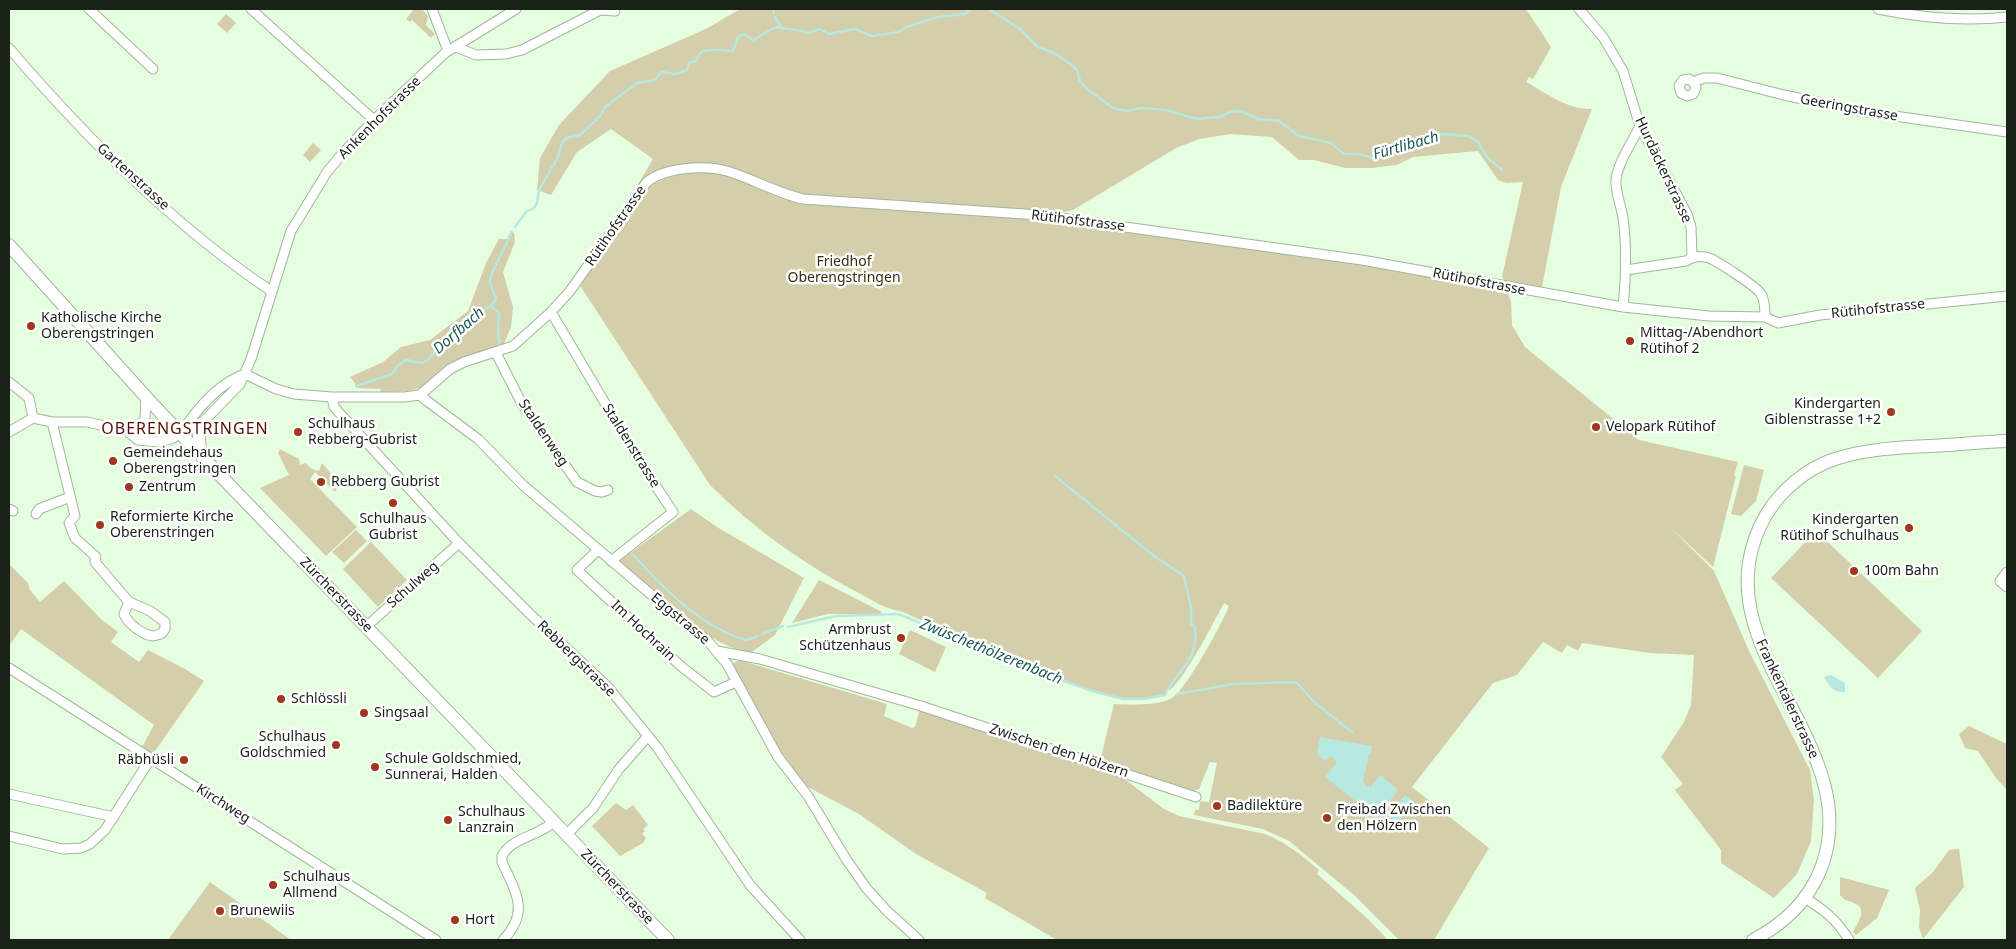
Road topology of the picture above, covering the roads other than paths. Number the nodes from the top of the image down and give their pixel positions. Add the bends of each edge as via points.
1 (89, 9) edge
2 (250, 9) edge
3 (432, 9) edge
4 (516, 9) edge
5 (1579, 9) edge
6 (1878, 9) edge
7 (615, 11) dead end
8 (2007, 17) edge
9 (9, 48) edge
10 (452, 49) junction
11 (152, 69) dead end
12 (1693, 82) dead end
13 (374, 120) junction
14 (1640, 126) junction
15 (2007, 132) edge
16 (9, 245) edge
17 (1692, 257) junction
18 (1626, 270) junction
19 (272, 291) junction
20 (2007, 296) edge
21 (1623, 307) junction
22 (550, 312) junction
23 (1765, 317) junction
24 (496, 352) junction
25 (245, 374) junction
26 (9, 382) edge
27 (420, 395) junction
28 (146, 397) junction
29 (332, 397) junction
30 (33, 418) junction
31 (52, 422) junction
32 (201, 424) junction
33 (132, 431) junction
34 (9, 432) edge
35 (181, 433) junction
36 (2007, 441) edge
37 (200, 453) junction
38 (608, 490) dead end
39 (70, 497) junction
40 (36, 514) dead end
41 (459, 543) junction
42 (598, 550) junction
43 (611, 561) junction
44 (2007, 572) edge
45 (2004, 584) edge
46 (130, 602) junction
47 (366, 626) junction
48 (717, 651) junction
49 (9, 668) edge
50 (736, 682) junction
51 (648, 736) junction
52 (151, 758) junction
53 (9, 794) edge
54 (1196, 797) dead end
55 (114, 817) junction
56 (554, 822) junction
57 (566, 835) junction
58 (9, 836) edge
59 (1804, 898) junction
60 (436, 940) edge
61 (503, 940) edge
62 (668, 940) edge
63 (800, 940) edge
64 (919, 940) edge
65 (1753, 940) edge
66 (1849, 940) edge

1 - 11 street
2 - 13 street
3 - 10 street
4 - 10 street, Ankenhofstrasse
5 - 14 street, Hurdäckerstrasse via 1603,37 1623,71
6 - 8 street via 1925,18
7 - 10 street via 600,10 522,50 506,54 476,55
9 - 19 street, Gartenstrasse via 77,125 112,159 207,244
10 - 13 street, Ankenhofstrasse
12 - 15 street, Geeringstrasse via 1717,78 1858,111
13 - 19 street, Ankenhofstrasse via 342,154 310,198 291,231
14 - 17 street, Hurdäckerstrasse via 1687,214
14 - 18 street via 1616,180 1623,218
16 - 28 main road, Zürcherstrasse
17 - 18 street
17 - 23 street via 1702,256 1716,261 1754,287 1761,294
18 - 21 street
19 - 25 street, Ankenhofstrasse
20 - 23 street, Rütihofstrasse via 1820,315 1778,323
21 - 22 street, Rütihofstrasse via 1362,260 1039,215 803,199 727,171 678,169 667,170 646,183 570,291
21 - 23 street, Rütihofstrasse via 1709,316
22 - 24 street, Rütihofstrasse via 521,340
22 - 43 street, Staldenstrasse via 673,512
24 - 27 street, Rütihofstrasse via 450,369
24 - 38 street, Staldenweg via 522,404 577,482 595,491
25 - 29 street via 294,394
25 - 32 street via 240,384
25 - 35 street via 232,378 193,415
26 - 30 street via 29,398
27 - 29 street
27 - 42 street, Eggstrasse via 478,439 524,486
28 - 33 street via 145,419
28 - 35 main road, Zürcherstrasse
29 - 41 street, Rebbergstrasse via 334,407
30 - 31 street
30 - 34 street
31 - 33 street via 87,422
31 - 39 street
32 - 35 street
32 - 37 main road
33 - 35 street
35 - 37 main road, Zürcherstrasse
36 - 59 main road, Frankentalerstrasse via 1875,450 1832,460 1809,471 1784,491 1770,508 1756,535 1748,564 1751,615 1764,656 1816,758 1826,792 1830,822 1826,851 1817,879
37 - 47 main road, Zürcherstrasse
39 - 40 street via 39,509
39 - 46 street via 75,516 69,523 75,538 96,557 95,562
41 - 47 street, Schulweg
41 - 51 street, Rebbergstrasse via 608,687
42 - 43 street, Eggstrasse
42 - 50 street, Im Hochrain via 577,570 682,667 714,692
43 - 48 street, Eggstrasse
44 - 45 street
46 - 46 street via 166,622 162,634 153,636 126,621 124,614
47 - 56 main road, Zürcherstrasse
48 - 50 street, Eggstrasse
48 - 54 street, Zwischen den Hölzern via 921,706
49 - 52 street, Kirchweg
50 - 64 street, Eggstrasse via 778,757 808,796 867,890
51 - 57 street via 619,768 594,808
51 - 63 street, Rebbergstrasse via 750,885
52 - 55 street
52 - 60 street, Kirchweg
53 - 55 street
55 - 58 street via 98,838 72,849 53,848
56 - 57 main road, Zürcherstrasse
56 - 61 street via 535,835 510,845 502,856 519,913
57 - 62 main road, Zürcherstrasse
59 - 65 main road, Frankentalerstrasse via 1774,928
59 - 66 street via 1827,912

